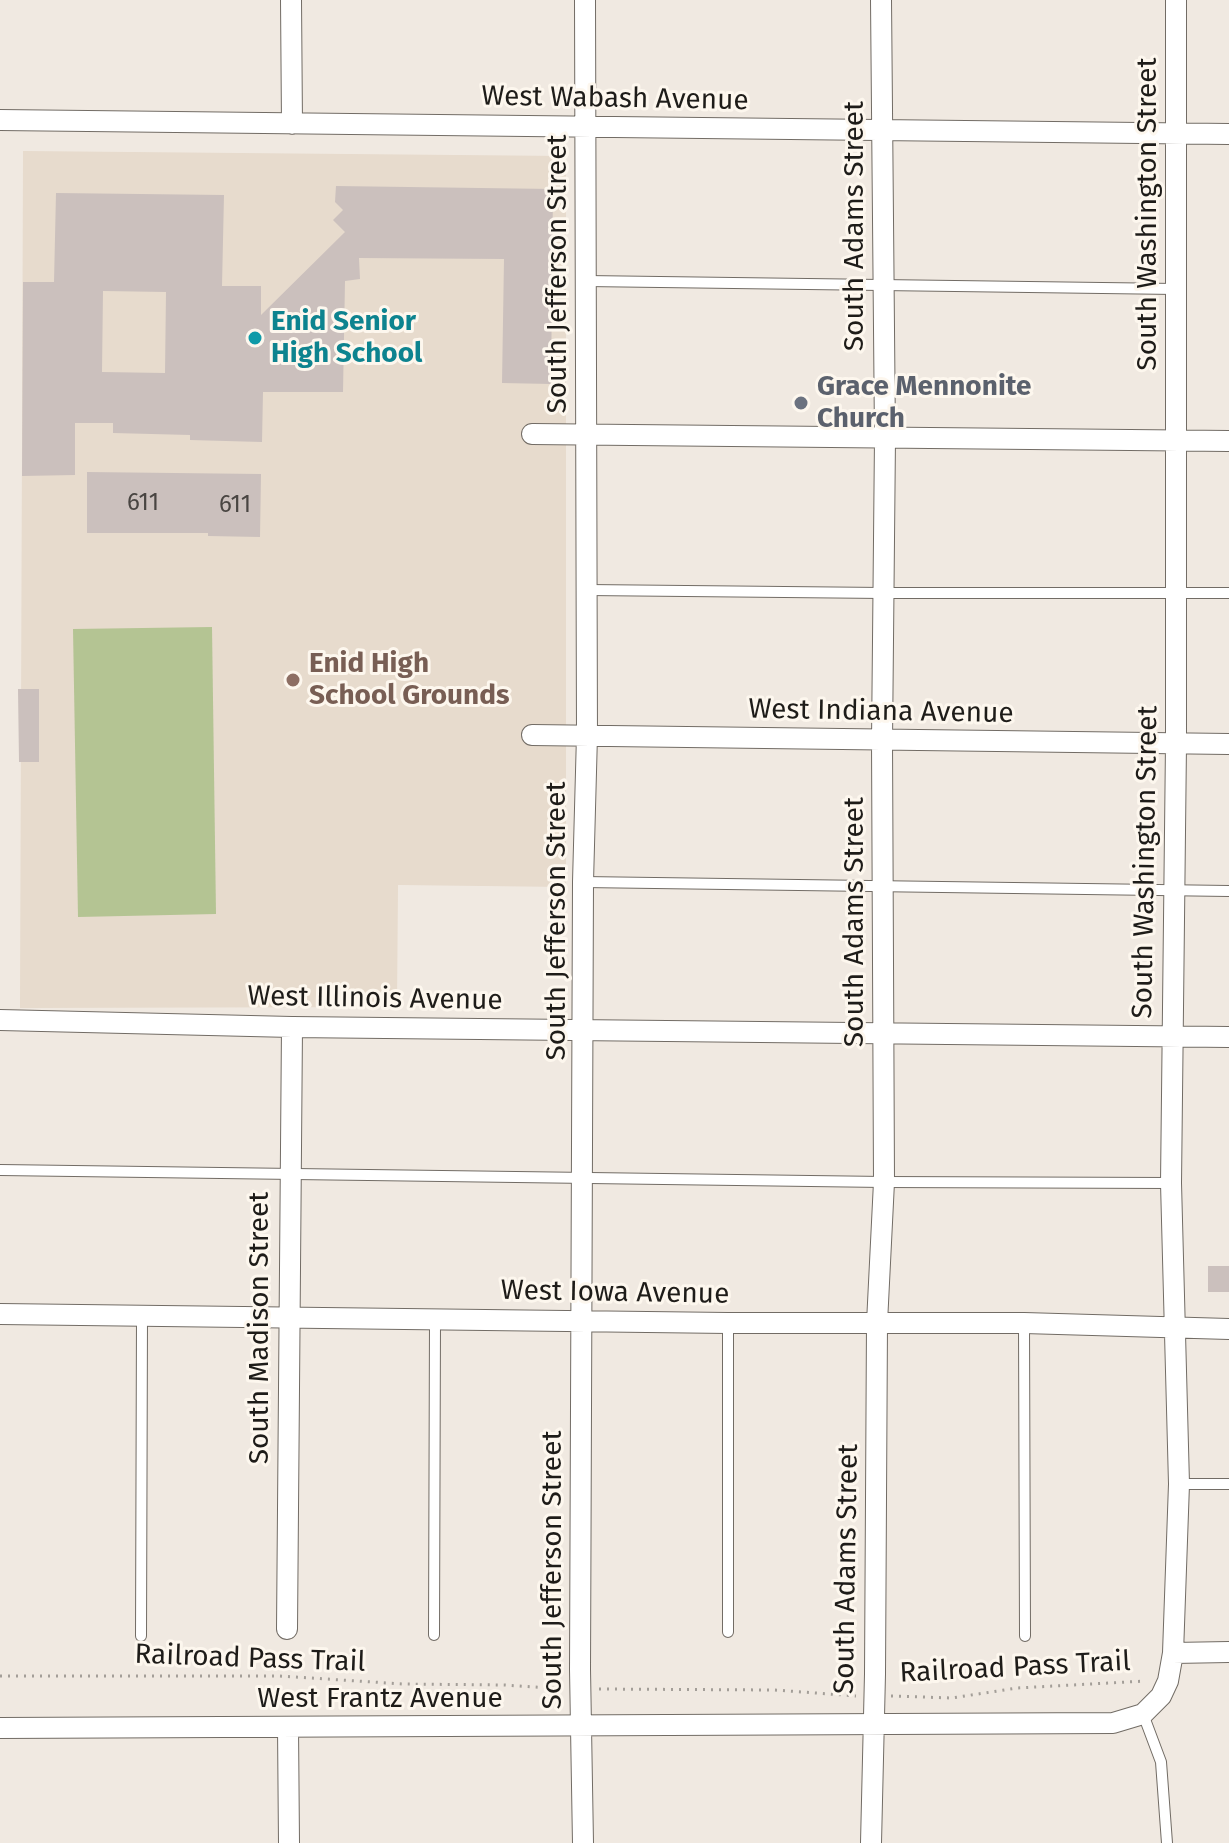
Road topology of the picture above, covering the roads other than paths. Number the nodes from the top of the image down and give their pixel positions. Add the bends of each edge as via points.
1 (291, 0) edge
2 (585, 0) edge
3 (881, 0) edge
4 (1176, 0) edge
5 (0, 120) edge
6 (292, 124) junction
7 (585, 127) junction
8 (882, 130) junction
9 (1175, 133) junction
10 (1229, 134) edge
11 (586, 281) junction
12 (883, 287) junction
13 (1176, 289) junction
14 (532, 434) dead end
15 (587, 435) junction
16 (885, 438) junction
17 (1176, 440) junction
18 (1229, 441) edge
19 (587, 590) junction
20 (883, 593) junction
21 (1176, 593) junction
22 (1229, 593) edge
23 (532, 735) dead end
24 (587, 735) junction
25 (882, 741) junction
26 (1176, 744) junction
27 (1229, 744) edge
28 (583, 882) junction
29 (883, 885) junction
30 (1173, 890) junction
31 (1229, 891) edge
32 (0, 1020) edge
33 (292, 1027) junction
34 (584, 1029) junction
35 (884, 1035) junction
36 (1172, 1036) junction
37 (1229, 1037) edge
38 (0, 1170) edge
39 (289, 1174) junction
40 (582, 1176) junction
41 (884, 1182) junction
42 (1171, 1183) junction
43 (0, 1314) edge
44 (142, 1316) junction
45 (287, 1317) junction
46 (435, 1320) junction
47 (581, 1320) junction
48 (728, 1323) junction
49 (877, 1323) junction
50 (1024, 1323) junction
51 (1174, 1328) junction
52 (1229, 1329) edge
53 (1179, 1484) junction
54 (1229, 1484) edge
55 (287, 1629) dead end
56 (728, 1632) dead end
57 (434, 1635) dead end
58 (141, 1636) dead end
59 (1025, 1636) dead end
60 (1229, 1652) edge
61 (1173, 1653) junction
62 (1143, 1714) junction
63 (873, 1724) junction
64 (581, 1726) junction
65 (288, 1727) junction
66 (0, 1728) edge
67 (289, 1843) edge
68 (583, 1843) edge
69 (871, 1843) edge
70 (1167, 1843) edge

1 - 6 street
2 - 7 street, South Jefferson Street
3 - 8 street, South Adams Street
4 - 9 street, South Washington Street
5 - 6 street, West Wabash Avenue
6 - 7 street, West Wabash Avenue
7 - 8 street, West Wabash Avenue
7 - 11 street, South Jefferson Street
8 - 9 street, West Wabash Avenue
8 - 12 street, South Adams Street
9 - 10 street, West Wabash Avenue
9 - 13 street, South Washington Street
11 - 12 lane
11 - 15 street, South Jefferson Street
12 - 13 lane
12 - 16 street, South Adams Street
13 - 17 street, South Washington Street
14 - 15 street
15 - 16 street
15 - 19 street, South Jefferson Street
16 - 17 street
16 - 20 street, South Adams Street
17 - 18 street
17 - 21 street, South Washington Street
19 - 20 lane
19 - 24 street, South Jefferson Street
20 - 21 lane
20 - 25 street, South Adams Street
21 - 22 lane
21 - 26 street, South Washington Street
23 - 24 street, West Indiana Avenue
24 - 25 street, West Indiana Avenue
24 - 28 street, South Jefferson Street
25 - 26 street, West Indiana Avenue
25 - 29 street, South Adams Street
26 - 27 street, West Indiana Avenue
26 - 30 street, South Washington Street
28 - 29 lane
28 - 34 street, South Jefferson Street
29 - 30 lane
29 - 35 street, South Adams Street
30 - 31 lane
30 - 36 street, South Washington Street
32 - 33 street, West Illinois Avenue
33 - 34 street, West Illinois Avenue
33 - 39 street, South Madison Street
34 - 35 street, West Illinois Avenue
34 - 40 street, South Jefferson Street
35 - 36 street, West Illinois Avenue
35 - 41 street, South Adams Street
36 - 37 street, West Illinois Avenue
36 - 42 street, South Washington Street
38 - 39 lane
39 - 40 lane
39 - 45 street, South Madison Street
40 - 41 lane
40 - 47 street, South Jefferson Street
41 - 42 lane
41 - 49 street, South Adams Street
42 - 51 street, South Washington Street
43 - 44 street, West Iowa Avenue
44 - 45 street, West Iowa Avenue
44 - 58 lane
45 - 46 street, West Iowa Avenue
45 - 55 street, South Madison Street
46 - 47 street, West Iowa Avenue
46 - 57 lane
47 - 48 street, West Iowa Avenue
47 - 64 street, South Jefferson Street
48 - 49 street, West Iowa Avenue
48 - 56 lane
49 - 50 street, West Iowa Avenue
49 - 63 street, South Adams Street
50 - 51 street, West Iowa Avenue
50 - 59 lane
51 - 52 street, West Iowa Avenue
51 - 53 street, South Washington Street
53 - 54 lane
53 - 61 street, South Washington Street
60 - 61 street
61 - 62 street, South Washington Street via 1161,1696
62 - 63 street, West Frantz Avenue via 1113,1723
62 - 70 lane via 1161,1762
63 - 64 street, West Frantz Avenue
63 - 69 street, South Adams Street
64 - 65 street, West Frantz Avenue
64 - 68 street, South Jefferson Street
65 - 66 street, West Frantz Avenue
65 - 67 street

